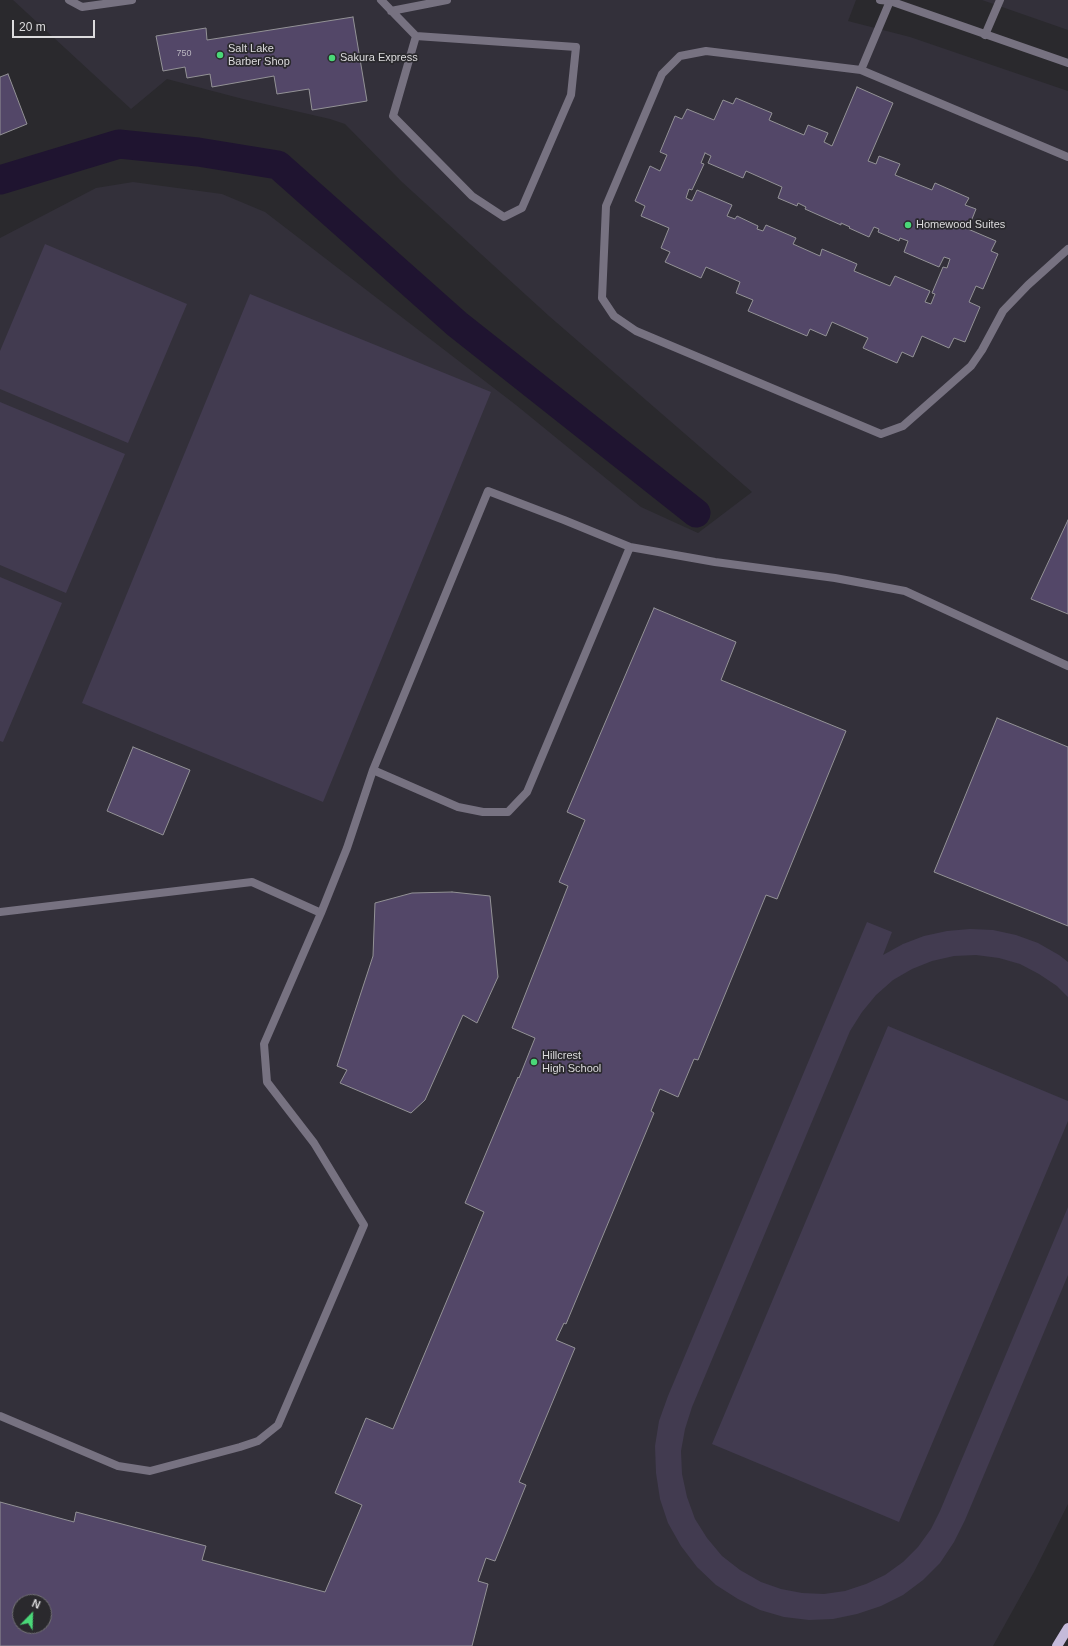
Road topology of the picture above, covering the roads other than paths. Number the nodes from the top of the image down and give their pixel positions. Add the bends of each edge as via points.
1 (69, 0) edge
2 (132, 0) edge
3 (381, 0) edge
4 (447, 0) edge
5 (880, 0) edge
6 (1000, 0) edge
7 (890, 1) edge
8 (391, 11) junction
9 (985, 35) junction
10 (416, 36) junction
11 (1068, 63) edge
12 (861, 70) junction
13 (1068, 157) edge
14 (1068, 249) edge
15 (630, 548) junction
16 (1068, 666) edge
17 (373, 770) junction
18 (0, 912) edge
19 (321, 913) junction
20 (0, 1416) edge
21 (1068, 1628) edge
22 (1057, 1646) edge

1 - 2 street via 82,7
3 - 8 street
4 - 8 street
5 - 7 street
6 - 9 street
7 - 9 street
7 - 12 street
8 - 10 street
9 - 11 street
10 - 10 street via 576,47 571,95 522,208 504,217 472,196 393,116
12 - 13 street
12 - 14 street via 706,51 680,56 662,74 606,206 602,298 614,316 636,331 881,434 903,426 971,366 1003,311
15 - 16 street via 835,578 905,591
15 - 17 street via 527,792 508,812 483,812 458,807
15 - 17 street via 488,491
17 - 19 street via 347,848
18 - 19 street via 252,882
19 - 20 street via 264,1044 267,1082 314,1143 364,1225 278,1425 258,1440 240,1447 150,1471 118,1466
21 - 22 main road

